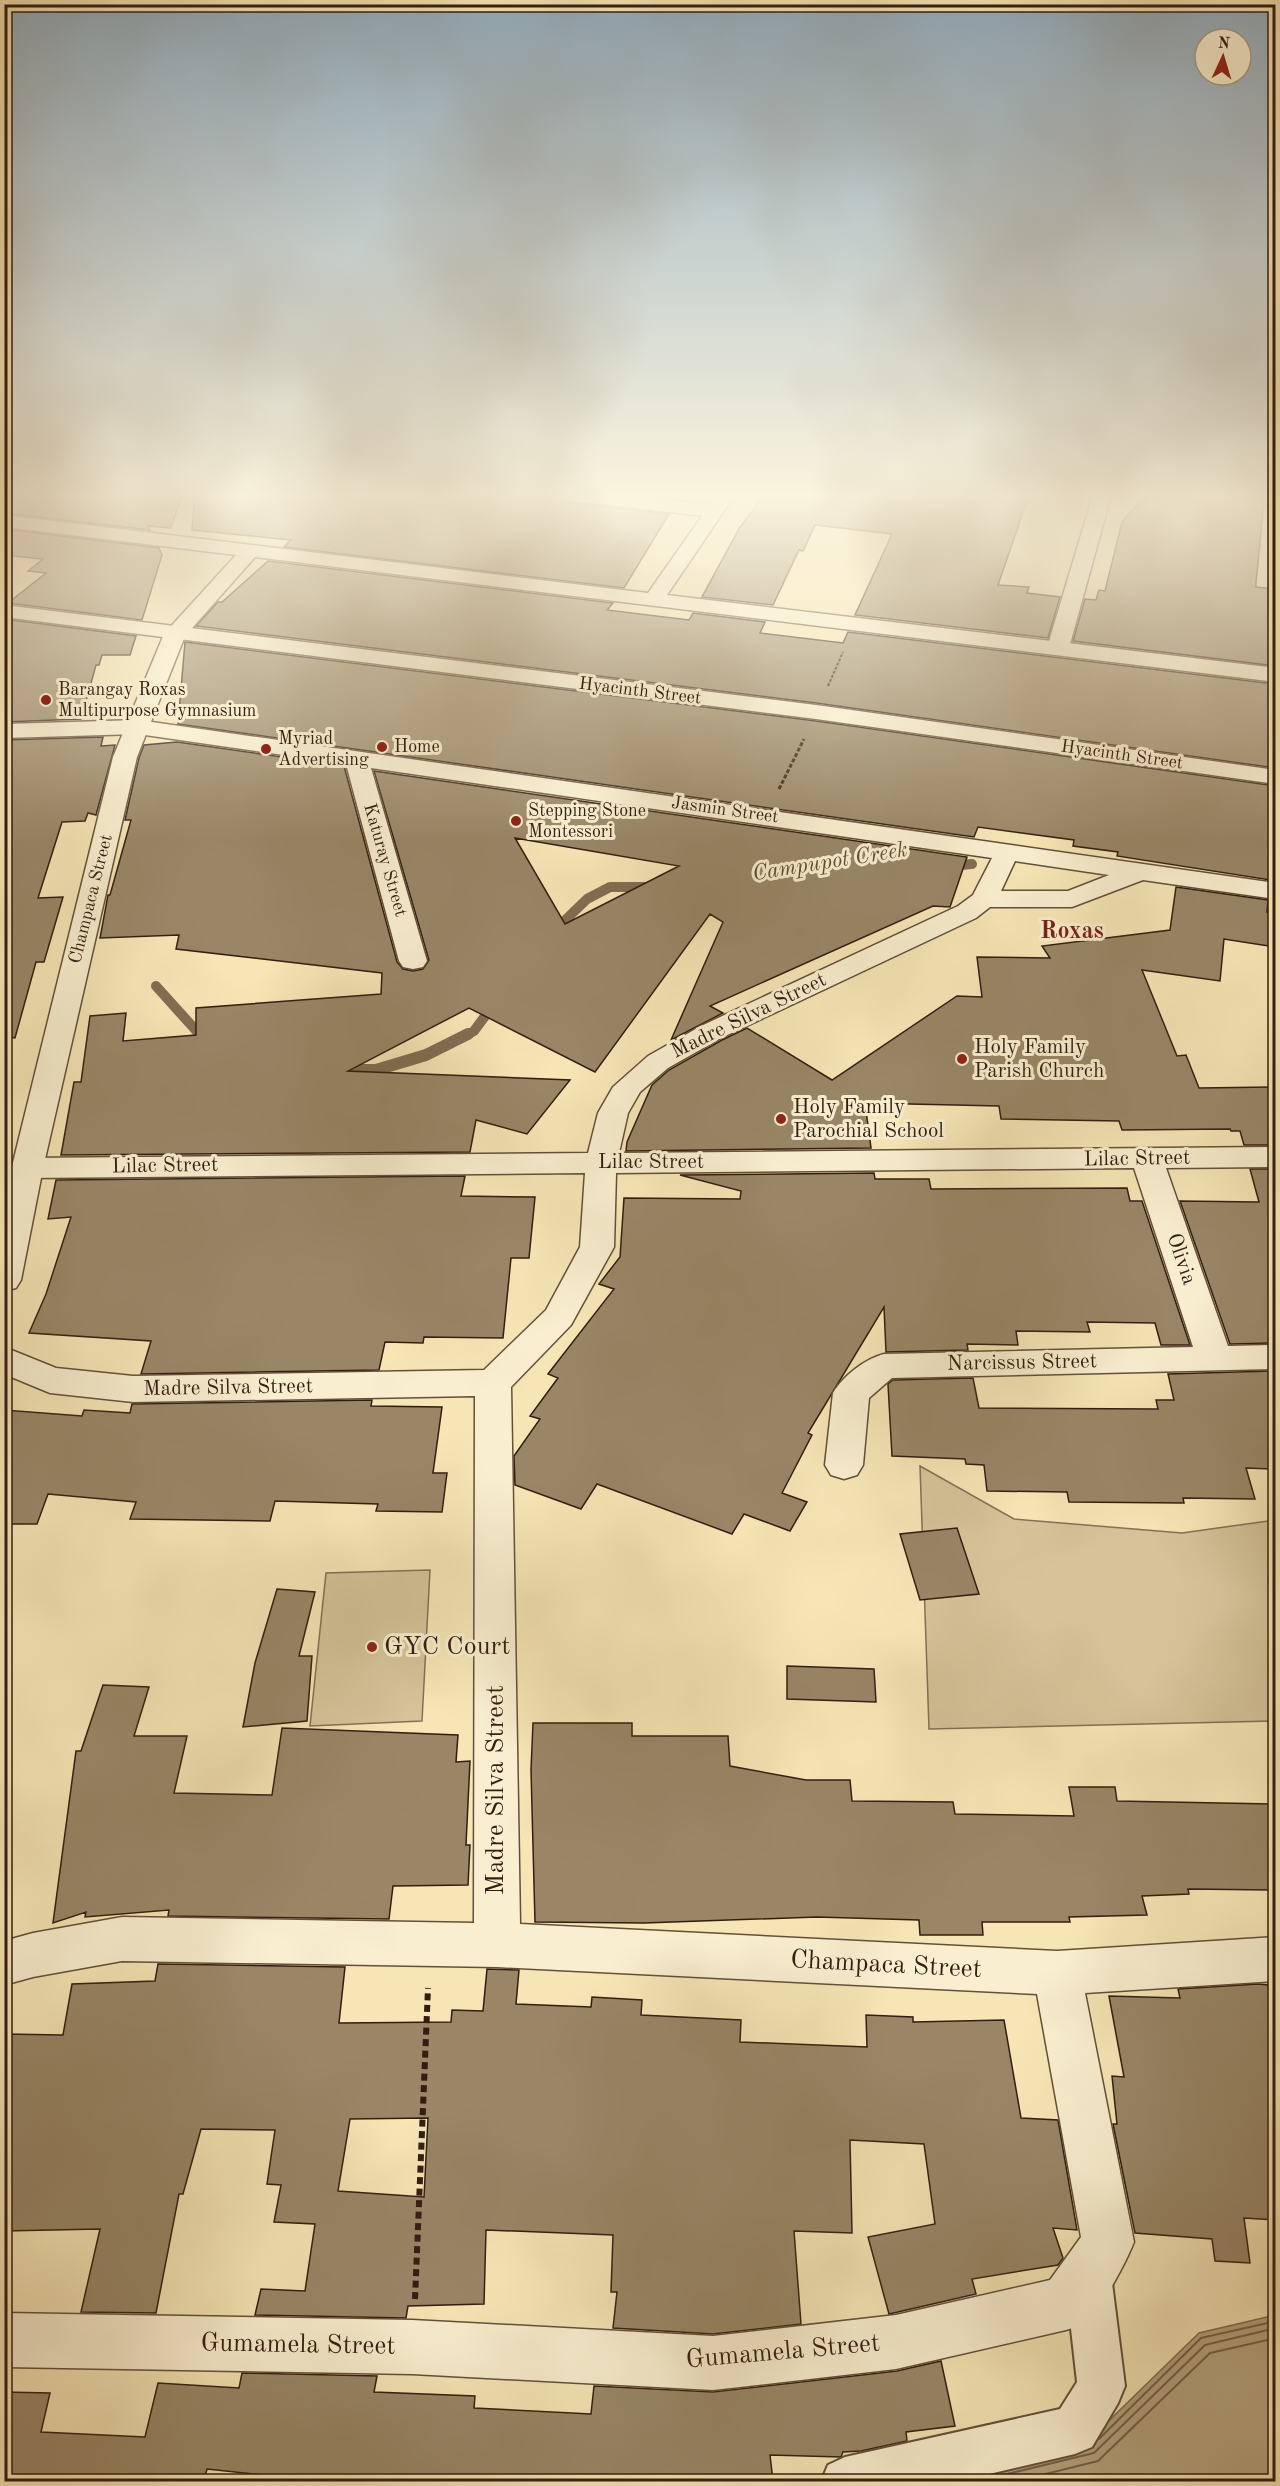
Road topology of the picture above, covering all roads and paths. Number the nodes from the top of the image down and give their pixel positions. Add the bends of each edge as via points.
1 (199, 608) edge
2 (728, 608) edge
3 (1070, 608) edge
4 (4, 611) edge
5 (175, 634) junction
6 (846, 647) dead end
7 (1058, 648) junction
8 (1275, 675) edge
9 (826, 690) dead end
10 (138, 727) junction
11 (4, 731) edge
12 (806, 733) dead end
13 (356, 758) junction
14 (1275, 777) edge
15 (777, 792) dead end
16 (1007, 852) junction
17 (1141, 871) junction
18 (1275, 891) edge
19 (984, 899) junction
20 (413, 962) dead end
21 (1275, 1157) edge
22 (1147, 1159) junction
23 (601, 1162) junction
24 (27, 1168) junction
25 (4, 1280) edge
26 (1275, 1357) edge
27 (4, 1359) edge
28 (1215, 1359) junction
29 (493, 1383) junction
30 (844, 1465) dead end
31 (430, 1945) junction
32 (497, 1945) junction
33 (1275, 1959) edge
34 (4, 1963) edge
35 (1057, 1973) junction
36 (1088, 2275) junction
37 (4, 2340) edge
38 (412, 2347) junction
39 (845, 2481) edge

1 - 5 street, Champaca Street
2 - 7 street
3 - 7 street
4 - 5 street, Hyacinth Street
5 - 10 street, Champaca Street
5 - 14 street, Hyacinth Street via 816,712
6 - 9 path
7 - 8 street
10 - 11 street, Jasmin Street
10 - 13 street, Jasmin Street
10 - 24 street, Champaca Street via 125,757
12 - 15 path
13 - 16 street, Jasmin Street
13 - 20 street, Katuray Street
16 - 17 street, Jasmin Street
16 - 19 street
17 - 18 street, Jasmin Street
17 - 19 street via 1072,899
19 - 23 street, Madre Silva Street via 967,912 711,1032 658,1062 628,1087 613,1113
21 - 22 street, Lilac Street
22 - 23 street, Lilac Street
22 - 28 street, Olivia
23 - 24 street, Lilac Street
23 - 29 street, Madre Silva Street via 597,1246 559,1317
24 - 25 street, Champaca Street
26 - 28 street, Narcissus Street
27 - 29 street, Madre Silva Street via 50,1380 133,1389
28 - 30 street, Narcissus Street via 884,1366 851,1393
29 - 32 street, Madre Silva Street
31 - 32 street
31 - 34 street via 122,1939
31 - 38 path
32 - 35 street, Champaca Street
33 - 35 street, Champaca Street
35 - 36 street, Gumamela Street via 1108,2242
36 - 38 street, Gumamela Street via 1066,2303 1009,2317 896,2342 724,2361
36 - 39 street via 1101,2386 1075,2430
37 - 38 street, Gumamela Street

